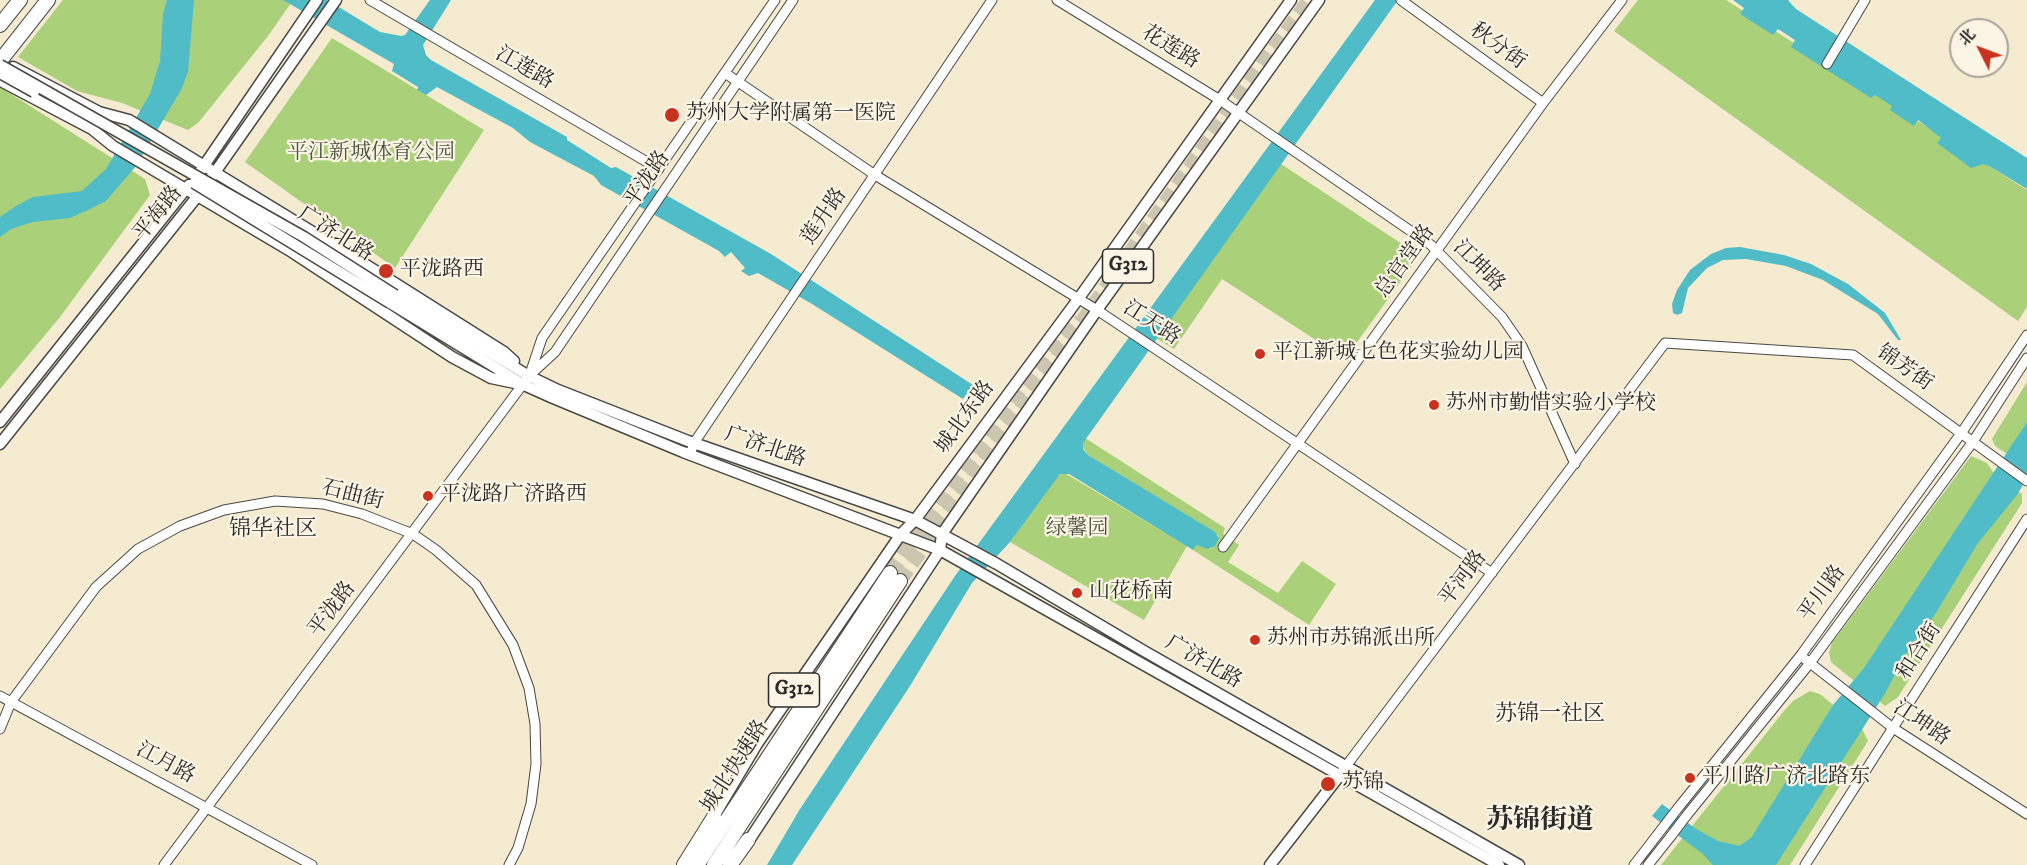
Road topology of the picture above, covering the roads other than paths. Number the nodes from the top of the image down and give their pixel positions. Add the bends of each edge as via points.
1 (20, 0) edge
2 (48, 0) edge
3 (317, 0) edge
4 (336, 0) edge
5 (370, 0) edge
6 (775, 0) edge
7 (793, 0) edge
8 (992, 0) edge
9 (1057, 0) edge
10 (1291, 0) edge
11 (1319, 0) edge
12 (1623, 0) edge
13 (1865, 0) edge
14 (1402, 1) edge
15 (0, 25) edge
16 (0, 63) edge
17 (1827, 64) dead end
18 (13, 67) dead end
19 (0, 73) edge
20 (725, 73) junction
21 (1, 81) edge
22 (737, 82) junction
23 (1220, 100) junction
24 (1543, 103) junction
25 (1238, 113) junction
26 (1263, 129) joint
27 (203, 167) junction
28 (659, 169) junction
29 (214, 174) junction
30 (875, 174) junction
31 (186, 189) junction
32 (198, 197) junction
33 (1437, 251) junction
34 (1079, 298) junction
35 (392, 299) junction
36 (1096, 310) junction
37 (2027, 335) edge
38 (1665, 343) joint
39 (2027, 358) edge
40 (527, 380) junction
41 (0, 422) edge
42 (1962, 432) junction
43 (1972, 443) junction
44 (0, 444) edge
45 (694, 444) junction
46 (1296, 444) junction
47 (690, 455) junction
48 (1575, 464) junction
49 (2027, 481) edge
50 (2027, 519) edge
51 (915, 520) junction
52 (413, 534) junction
53 (901, 534) junction
54 (942, 534) junction
55 (1223, 547) dead end
56 (940, 550) junction
57 (1492, 573) junction
58 (1801, 655) junction
59 (1810, 663) junction
60 (0, 696) edge
61 (11, 702) junction
62 (1893, 728) junction
63 (0, 729) edge
64 (1343, 770) junction
65 (208, 808) junction
66 (2027, 814) edge
67 (714, 817) joint
68 (748, 840) joint
69 (164, 865) edge
70 (312, 865) edge
71 (509, 865) edge
72 (683, 865) edge
73 (697, 865) edge
74 (714, 865) edge
75 (731, 865) edge
76 (1270, 865) edge
77 (1499, 865) edge
78 (1519, 865) edge
79 (1634, 865) edge
80 (1648, 865) edge
81 (1805, 865) edge

1 - 15 highway
2 - 16 highway
3 - 27 main road, 平海路
4 - 29 main road, 平海路
5 - 28 street, 江莲路
6 - 20 street, 平泷路
7 - 22 street, 平泷路
8 - 30 street, 莲升路
9 - 23 street, 花莲路
10 - 23 main road, 城北东路 / G312
11 - 25 main road, G312
12 - 24 street, 总官堂路
13 - 17 street
14 - 24 street, 秋分街
16 - 35 main road, 广济北路, bridge via 304,237
18 - 27 main road via 99,112 129,120
19 - 35 main road, 广济北路, bridge
20 - 22 street, 江天路
20 - 28 street, 平泷路
21 - 31 main road via 92,129 113,146
22 - 30 street, 江天路
22 - 40 street, 平泷路 via 555,352
23 - 25 street, 花莲路
23 - 34 main road, 城北东路 / G312
24 - 33 street, 总官堂路
25 - 26 street, 花莲路
25 - 36 main road, G312
26 - 33 street, 江坤路
27 - 29 main road
27 - 31 main road, 平海路
28 - 40 street, 平泷路 via 542,338
29 - 32 main road, 平海路
29 - 40 main road via 504,352
30 - 34 street, 江天路
30 - 45 street, 莲升路
31 - 32 main road
31 - 41 main road, 平海路
32 - 40 main road via 292,252 452,357 491,378
32 - 44 main road, 平海路
33 - 46 street, 总官堂路
33 - 48 street, 江坤路 via 1503,317 1521,346
34 - 36 street, 江天路
34 - 51 main road, 城北东路 / G312
35 - 40 main road, 广济北路
36 - 46 street, 江天路
36 - 54 main road, G312
37 - 42 street, 平川路
38 - 42 street, 锦芳街 via 1853,355
38 - 48 street, 平河路
39 - 43 street, 平川路
40 - 45 main road, 广济北路
40 - 47 main road, 广济北路
40 - 52 street, 平泷路
42 - 43 street, 锦芳街
42 - 58 street, 平川路
43 - 49 street, 锦芳街
43 - 59 street, 平川路
45 - 47 street, 莲升路
45 - 51 main road, 广济北路
46 - 55 street, 总官堂路
46 - 57 street, 江天路
47 - 53 main road, 广济北路
48 - 57 street, 平河路
50 - 62 street, 和合街
51 - 53 main road, 城北东路 / G312
51 - 54 main road, 广济北路
52 - 61 street, 石曲街 via 323,504 275,501 224,510 180,526 138,549 96,587
52 - 65 street, 平泷路
52 - 71 street, 石曲街 via 476,585 513,645 529,688 536,764 531,804
53 - 56 main road, 广济北路
53 - 67 main road, 城北东路 / G312 via 757,744
54 - 56 main road, G312
54 - 64 main road, 广济北路
56 - 64 main road, 广济北路
56 - 68 main road, G312
57 - 64 street, 平河路
58 - 59 street, 江坤路
58 - 79 street, 平川路, bridge
59 - 62 street, 江坤路
59 - 80 street, 平川路, bridge
60 - 61 street, 江月路
61 - 63 street, 石曲街
61 - 65 street, 江月路
62 - 66 street, 江坤路
62 - 81 street, 和合街
64 - 76 main road, 平河路
64 - 77 main road, 广济北路
64 - 78 main road, 广济北路
65 - 69 street, 平泷路
65 - 70 street, 江月路
67 - 72 highway
68 - 75 highway
73 - 74 highway, 城北快速路 via 895,577

